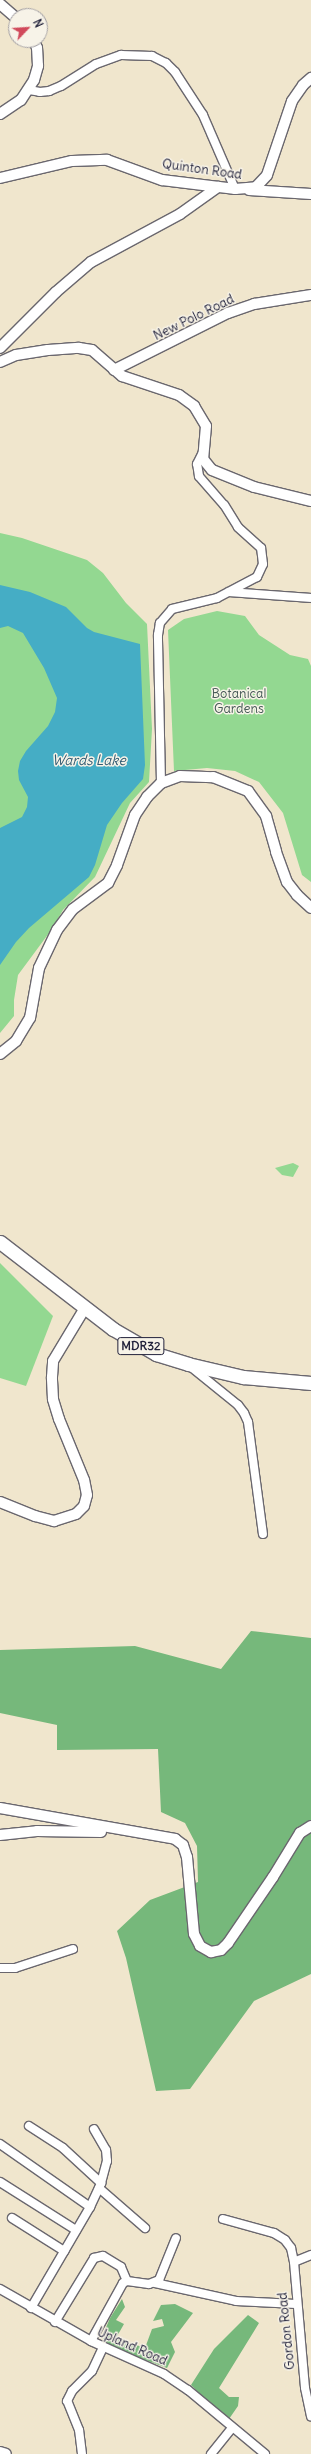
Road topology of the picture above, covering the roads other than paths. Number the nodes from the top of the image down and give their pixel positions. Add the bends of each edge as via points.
1 (0, 4) edge
2 (8, 11) edge
3 (37, 48) edge
4 (311, 78) edge
5 (29, 90) junction
6 (0, 114) edge
7 (0, 178) edge
8 (218, 187) junction
9 (236, 189) junction
10 (311, 194) edge
11 (311, 295) edge
12 (0, 348) edge
13 (0, 362) edge
14 (114, 370) junction
15 (203, 452) junction
16 (311, 501) edge
17 (229, 592) junction
18 (311, 598) edge
19 (161, 783) junction
20 (311, 908) edge
21 (0, 1054) edge
22 (0, 1242) edge
23 (85, 1308) junction
24 (188, 1364) junction
25 (311, 1383) edge
26 (0, 1502) edge
27 (263, 1534) dead end
28 (0, 1808) edge
29 (311, 1826) edge
30 (125, 1829) junction
31 (0, 1835) edge
32 (73, 1949) dead end
33 (0, 1968) edge
34 (29, 2126) dead end
35 (94, 2129) dead end
36 (0, 2144) edge
37 (0, 2182) edge
38 (100, 2185) junction
39 (90, 2207) junction
40 (12, 2218) dead end
41 (223, 2219) dead end
42 (145, 2228) dead end
43 (76, 2230) junction
44 (176, 2238) dead end
45 (64, 2251) junction
46 (311, 2255) edge
47 (294, 2262) junction
48 (127, 2281) junction
49 (155, 2283) junction
50 (0, 2289) edge
51 (296, 2304) junction
52 (31, 2308) junction
53 (55, 2322) junction
54 (91, 2341) junction
55 (103, 2347) junction
56 (308, 2387) edge
57 (311, 2416) edge
58 (232, 2428) junction
59 (0, 2452) edge
60 (6, 2454) edge
61 (82, 2454) edge
62 (212, 2454) edge
63 (265, 2454) edge

1 - 2 street
3 - 5 street via 38,66
4 - 9 street, Quinton Road via 292,101 263,182 256,187
5 - 6 street via 21,100
5 - 9 street via 49,91 96,64 114,57 152,56 166,62 203,115
7 - 8 street, Quinton Road via 72,161 107,160 162,180
8 - 9 street, Quinton Road
8 - 12 street via 180,214 91,262 56,292
9 - 10 street
11 - 14 street, New Polo Road via 254,304 228,313
13 - 14 street via 16,355 79,348 92,350
14 - 15 street via 135,382 179,395 194,406 206,426
15 - 16 street via 206,464 220,474 268,491
15 - 17 street via 197,464 199,476 224,505 238,527 261,548 264,555 262,571 257,577
17 - 18 street
17 - 19 street via 172,609 159,627
19 - 20 street via 180,776 213,777 248,791 266,816 287,882
19 - 21 street via 147,797 135,815 108,883 74,907 57,930 39,968 30,1018 16,1041
22 - 23 main road, MDR32
23 - 24 main road, MDR32 via 113,1329 156,1354
23 - 26 street via 53,1361 52,1377 53,1399 59,1419 84,1480 87,1495 84,1506 76,1514 54,1521
24 - 25 main road, MDR32 via 243,1377
24 - 27 street via 238,1405 248,1422
28 - 30 street
29 - 30 street via 300,1833 228,1943 221,1950 211,1952 204,1949 194,1934 191,1883 187,1857 182,1845 170,1837
30 - 31 street via 106,1832 37,1831
32 - 33 street via 15,1968
34 - 38 street via 63,2148
35 - 38 street via 106,2150 107,2161
36 - 39 street
37 - 43 street
38 - 39 street
38 - 42 street
39 - 43 street
40 - 45 street
41 - 47 street, Gordon Road via 274,2233 285,2240 291,2248
43 - 45 street
44 - 49 street via 162,2275
45 - 52 street
46 - 47 street
47 - 51 street, Gordon Road
48 - 49 street
48 - 53 street via 121,2267 103,2256 94,2258
48 - 54 street via 120,2287
49 - 51 street via 236,2301
50 - 52 street, Upland Road
51 - 56 street, Gordon Road
52 - 53 street, Upland Road
53 - 54 street, Upland Road
54 - 55 street, Upland Road
55 - 58 street, Upland Road via 164,2374
55 - 61 street via 92,2371 72,2391 67,2401 79,2430
56 - 57 street, Gordon Road
58 - 62 street
58 - 63 street, Upland Road
59 - 60 street

